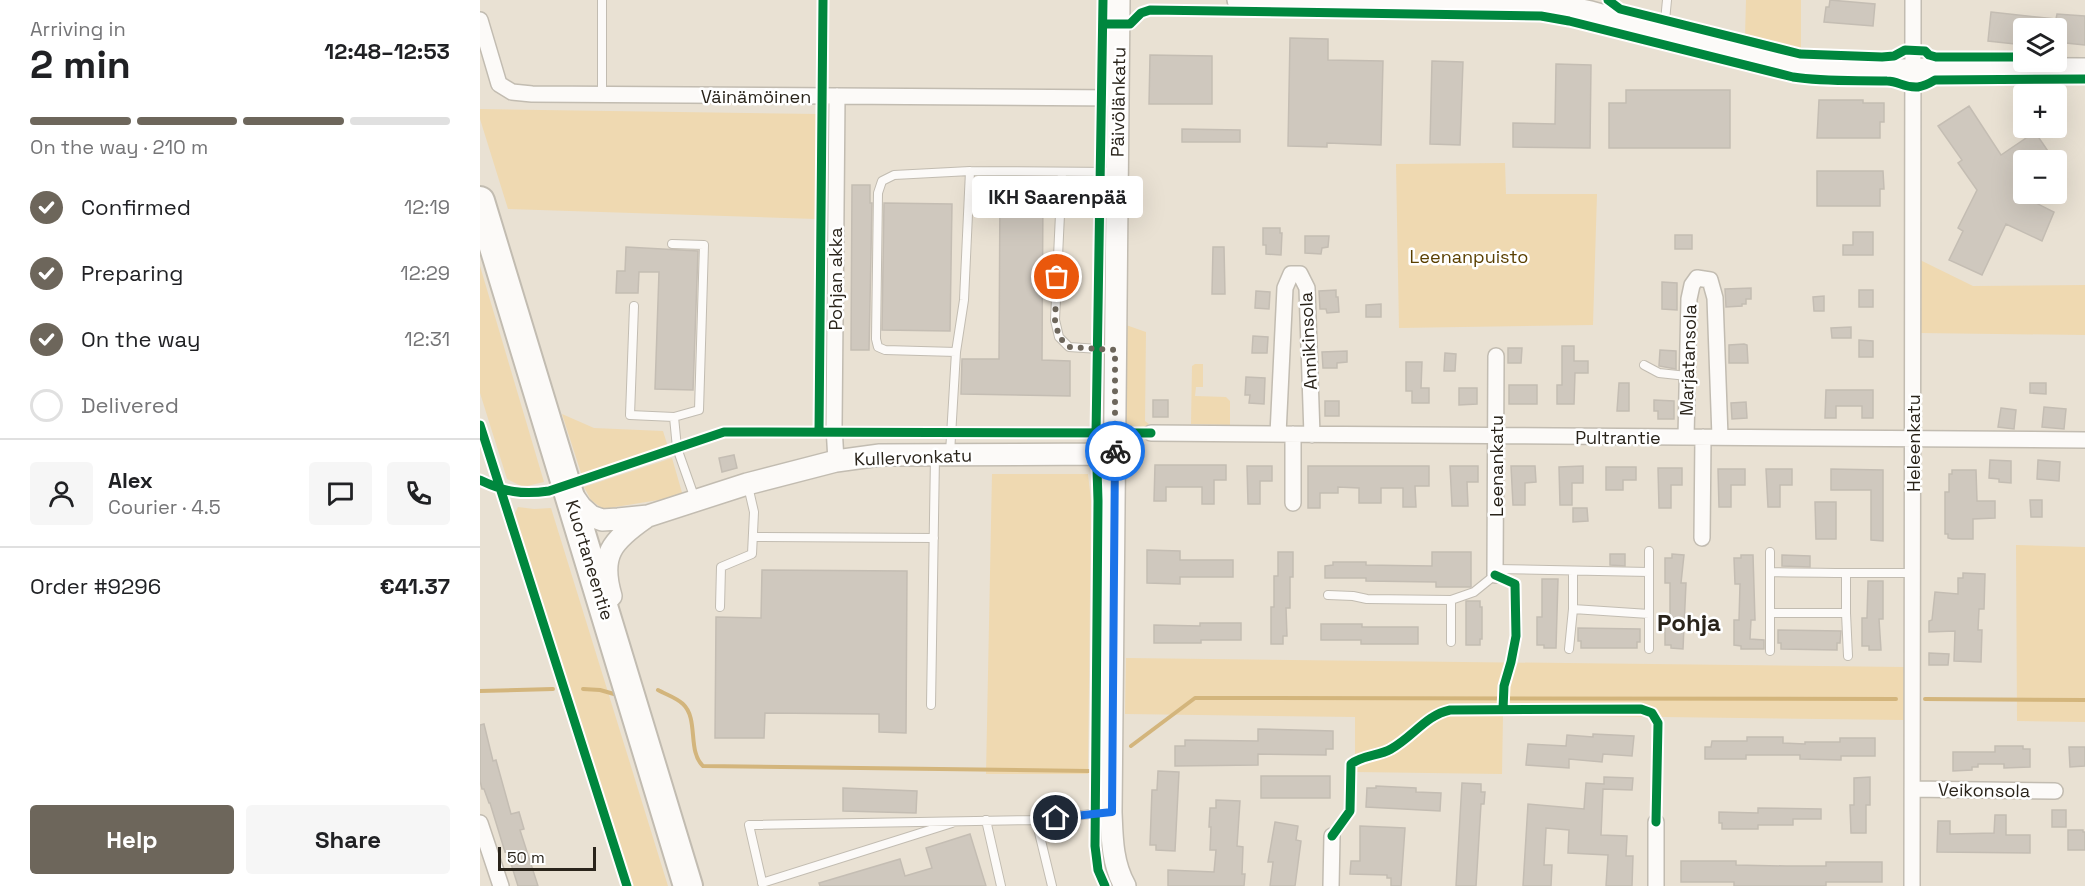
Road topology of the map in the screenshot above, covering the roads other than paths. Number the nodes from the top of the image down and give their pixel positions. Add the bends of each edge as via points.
1 (602, 0) edge
2 (1119, 0) edge
3 (1238, 0) edge
4 (1667, 0) edge
5 (1913, 0) edge
6 (1591, 6) edge
7 (480, 20) edge
8 (1664, 33) junction
9 (2085, 69) edge
10 (1913, 70) junction
11 (602, 95) junction
12 (837, 96) junction
13 (1118, 98) junction
14 (970, 171) junction
15 (1062, 172) junction
16 (1117, 172) junction
17 (480, 201) edge
18 (672, 244) dead end
19 (634, 306) dead end
20 (1115, 350) junction
21 (956, 352) junction
22 (1496, 356) dead end
23 (1644, 365) dead end
24 (1687, 376) junction
25 (674, 417) junction
26 (1151, 433) dead end
27 (1285, 434) junction
28 (1312, 435) junction
29 (1496, 436) junction
30 (1686, 437) junction
31 (1703, 437) junction
32 (1720, 437) junction
33 (1913, 439) junction
34 (2085, 440) edge
35 (942, 454) junction
36 (1115, 454) junction
37 (836, 461) junction
38 (747, 484) junction
39 (569, 491) junction
40 (696, 501) junction
41 (1293, 503) dead end
42 (648, 516) junction
43 (753, 537) junction
44 (934, 538) junction
45 (1702, 538) dead end
46 (1649, 550) dead end
47 (1770, 552) dead end
48 (1573, 571) junction
49 (1495, 572) junction
50 (1649, 572) junction
51 (1770, 572) junction
52 (1846, 573) junction
53 (1913, 573) junction
54 (1329, 595) dead end
55 (1451, 600) junction
56 (720, 607) dead end
57 (1573, 609) junction
58 (1770, 613) junction
59 (1846, 613) junction
60 (1649, 614) junction
61 (1451, 642) dead end
62 (615, 643) junction
63 (1569, 649) dead end
64 (1649, 649) dead end
65 (1770, 651) dead end
66 (1848, 656) dead end
67 (931, 705) dead end
68 (1912, 789) junction
69 (2055, 791) dead end
70 (1112, 812) junction
71 (961, 820) junction
72 (986, 820) junction
73 (1036, 820) junction
74 (1656, 822) dead end
75 (480, 823) edge
76 (1332, 837) dead end
77 (763, 884) edge
78 (501, 886) edge
79 (688, 886) edge
80 (1000, 886) edge
81 (1053, 886) edge
82 (1125, 886) edge
83 (1331, 886) edge
84 (1656, 886) edge
85 (1912, 886) edge

1 - 11 lane
2 - 13 street, Päivölänkatu
3 - 6 street
4 - 8 lane
5 - 10 street, Heleenkatu
6 - 8 street
7 - 11 street, Väinämöinen via 499,84 505,88 532,94
8 - 10 street via 1813,69
9 - 10 street
10 - 33 street, Heleenkatu
11 - 12 street, Väinämöinen
12 - 13 street, Väinämöinen
12 - 37 street, Pohjan akka
13 - 16 street, Päivölänkatu
14 - 15 lane
14 - 21 lane via 964,300
14 - 21 lane via 894,175 882,181 878,193 878,347
15 - 16 lane
15 - 20 lane via 1055,320 1059,337 1069,347
16 - 20 street, Päivölänkatu
17 - 39 highway, Kuortaneentie
18 - 25 lane via 704,245 699,410
19 - 25 lane via 630,416
20 - 36 street, Päivölänkatu
21 - 35 lane
22 - 29 street, Leenankatu
23 - 24 lane via 1659,373
24 - 30 street, Marjatansola
24 - 32 street, Marjatansola via 1689,299 1697,278 1706,278 1715,298
25 - 40 lane via 677,448
26 - 27 street, Pultrantie
27 - 28 street, Pultrantie
27 - 28 street, Annikinsola via 1285,288 1291,274 1300,274 1307,288
27 - 41 street, Annikinsola
28 - 29 street, Pultrantie
29 - 30 street, Pultrantie
29 - 49 street, Leenankatu
30 - 31 street, Pultrantie
31 - 32 street, Pultrantie
31 - 45 street, Marjatansola
32 - 33 street, Pultrantie
33 - 34 street, Pultrantie
33 - 53 street, Heleenkatu
35 - 36 street, Kullervonkatu
35 - 37 street, Kullervonkatu via 880,455
35 - 44 lane
36 - 70 street, Päivölänkatu
37 - 38 street, Kullervonkatu
38 - 40 street, Kullervonkatu
38 - 43 lane via 754,512
39 - 42 street, Kullervonkatu via 591,516 602,520
39 - 62 highway, Kuortaneentie
40 - 42 street, Kullervonkatu
42 - 62 street, Kullervonkatu via 624,532 612,546 607,561 606,576 617,618
43 - 44 lane
43 - 56 lane via 752,554 721,567
44 - 67 lane
46 - 50 lane
47 - 51 lane
48 - 49 lane
48 - 50 lane
48 - 57 lane
49 - 55 lane via 1474,592
50 - 60 lane
51 - 52 lane
51 - 58 lane
52 - 53 lane
52 - 59 lane
53 - 68 street, Heleenkatu
54 - 55 lane
55 - 61 lane
57 - 60 lane
57 - 63 lane
58 - 59 lane
58 - 65 lane
59 - 66 lane
60 - 64 lane
62 - 79 highway, Kuortaneentie
68 - 69 street, Veikonsola
68 - 85 street, Heleenkatu
70 - 73 lane
70 - 82 street, Päivölänkatu via 1114,852
71 - 72 lane
71 - 77 lane
71 - 77 lane via 749,825
72 - 73 lane
72 - 80 lane
73 - 81 lane
74 - 84 street
75 - 78 street
76 - 83 street

